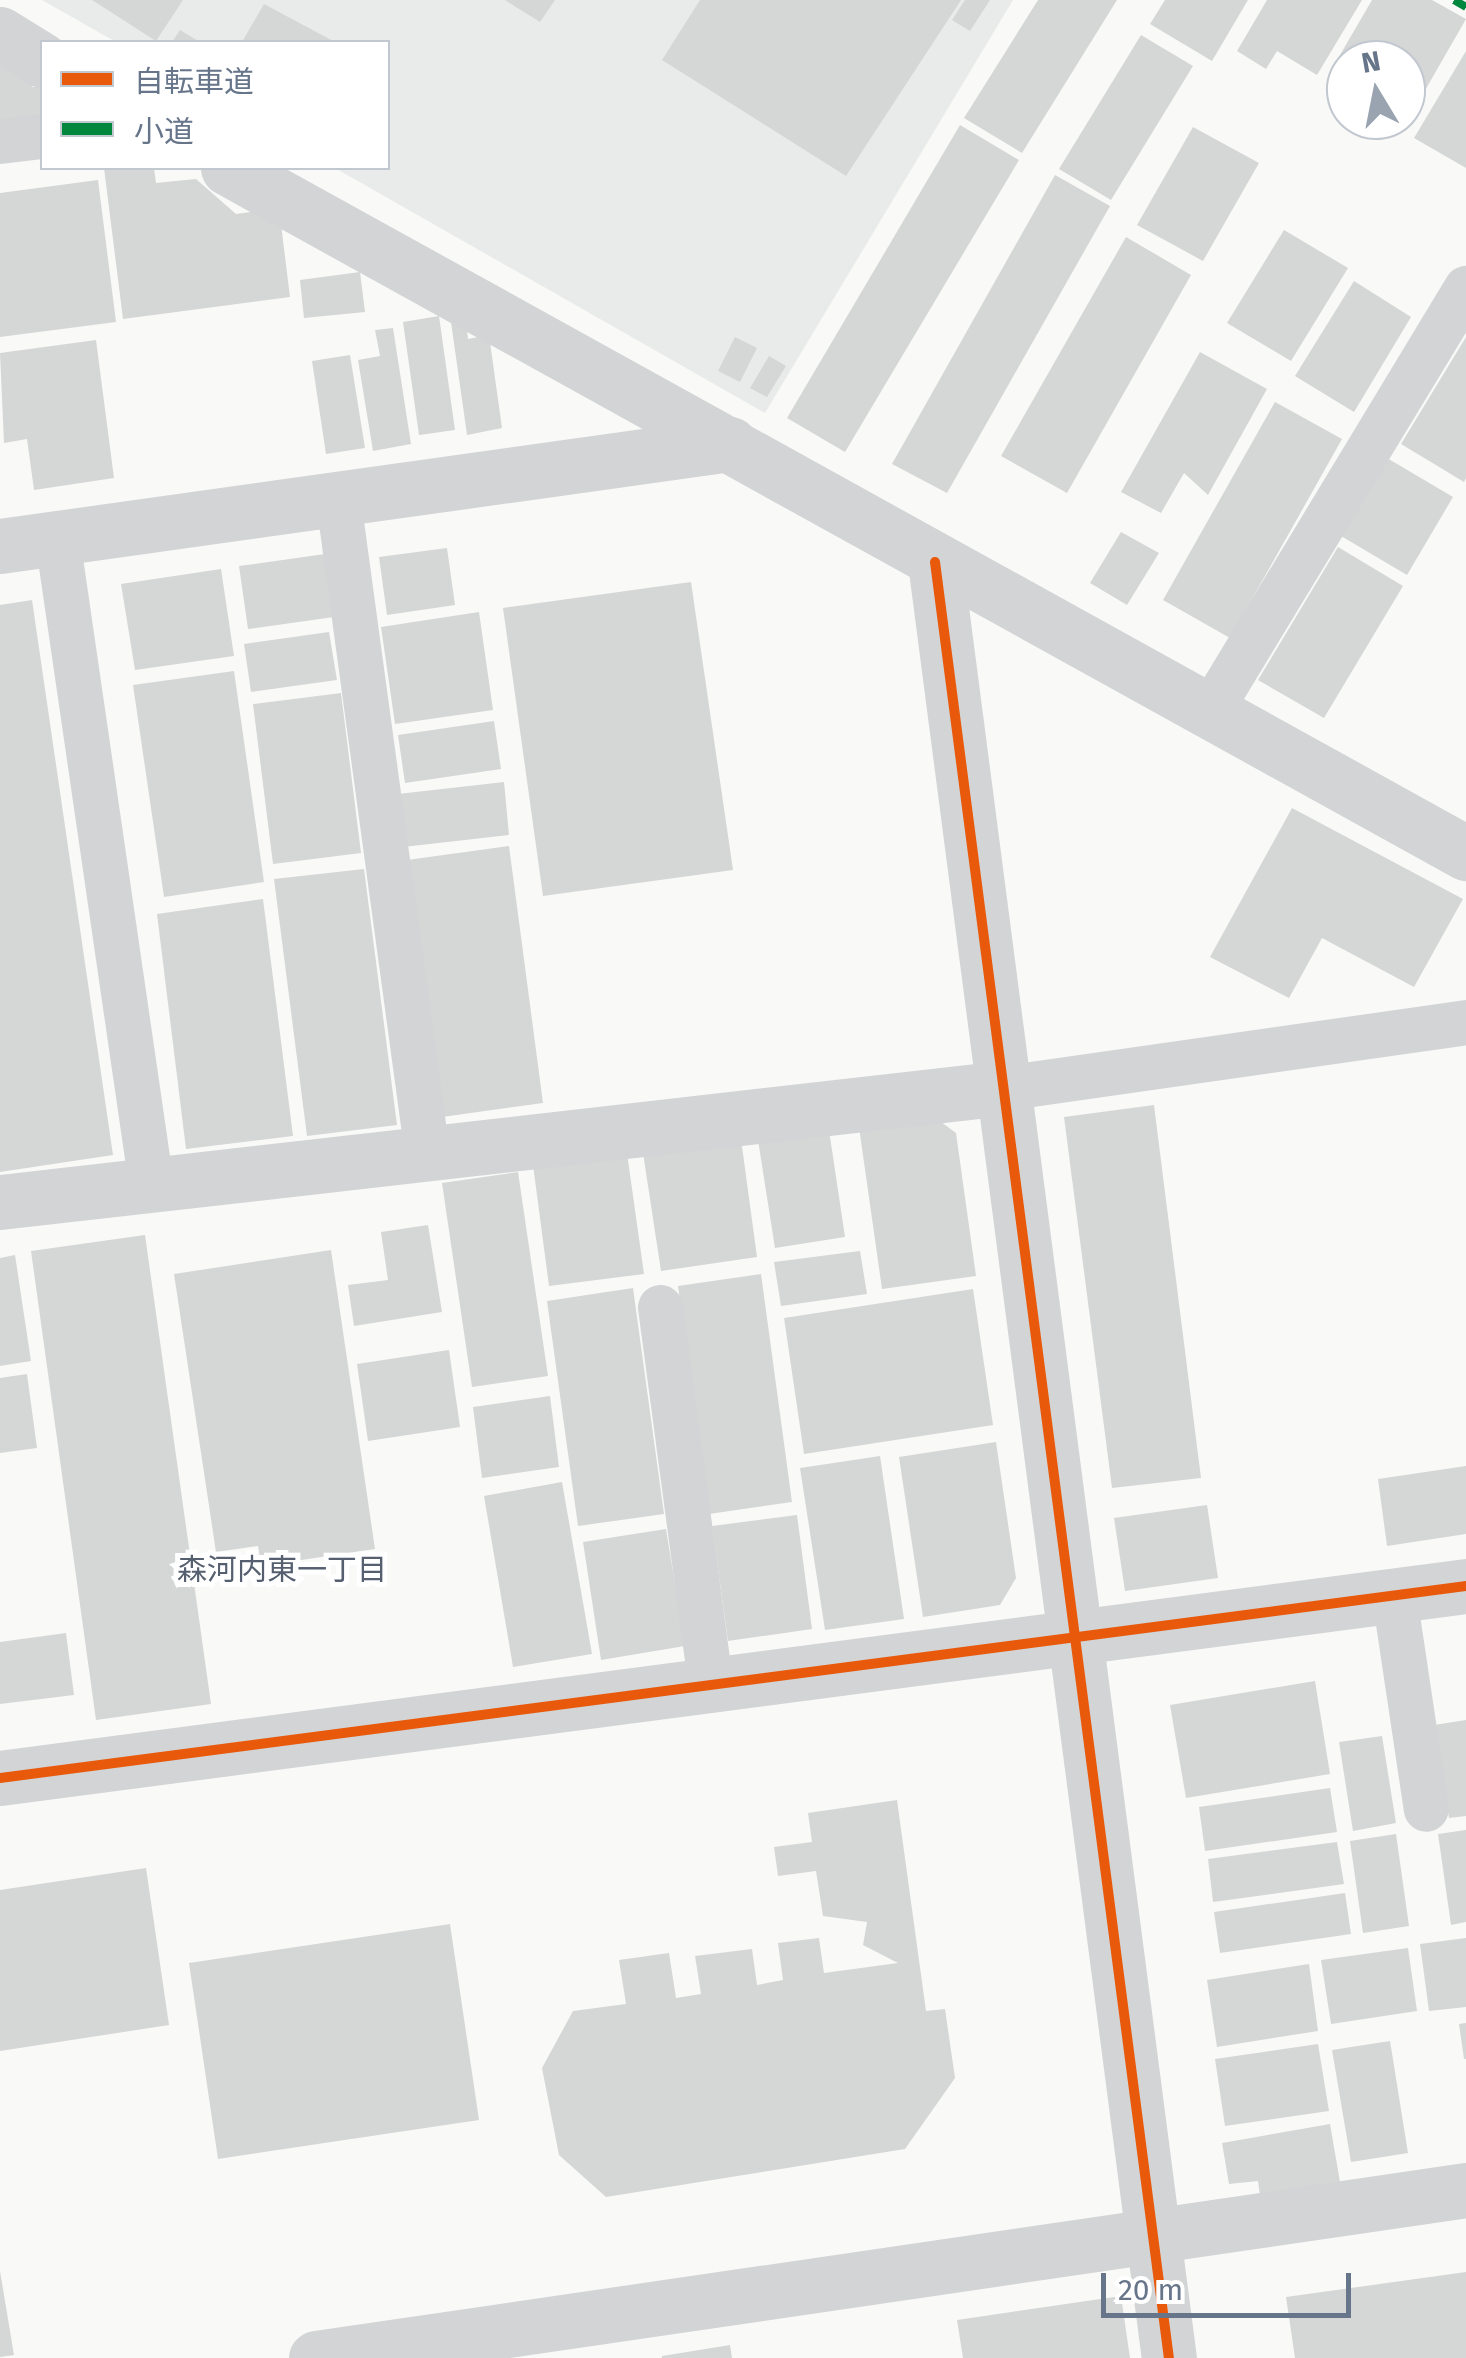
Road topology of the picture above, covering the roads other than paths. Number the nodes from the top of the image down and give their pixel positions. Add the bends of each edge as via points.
1 (0, 34) edge
2 (40, 59) edge
3 (40, 136) edge
4 (0, 141) edge
5 (232, 170) edge
6 (1466, 288) edge
7 (730, 444) junction
8 (338, 500) junction
9 (57, 538) junction
10 (0, 546) edge
11 (935, 562) junction
12 (1209, 712) junction
13 (1466, 853) edge
14 (1466, 1022) edge
15 (1004, 1088) junction
16 (428, 1154) junction
17 (150, 1185) junction
18 (0, 1202) edge
19 (660, 1308) dead end
20 (1466, 1586) edge
21 (1394, 1596) junction
22 (1075, 1640) junction
23 (710, 1687) junction
24 (0, 1778) edge
25 (1426, 1810) dead end
26 (1466, 2190) edge
27 (1153, 2233) junction
28 (586, 2338) edge
29 (316, 2358) edge
30 (1170, 2358) edge

1 - 2 street
3 - 4 lane
5 - 7 street
6 - 12 lane
7 - 8 street
7 - 11 street
8 - 9 street
8 - 16 lane
9 - 10 street
9 - 17 lane
11 - 12 street
11 - 15 street
12 - 13 street
14 - 15 lane
15 - 16 street
15 - 22 street
16 - 17 street
17 - 18 street
19 - 23 lane
20 - 21 street
21 - 22 street
21 - 25 lane
22 - 23 street
22 - 27 street
23 - 24 street
26 - 27 street
27 - 28 street
27 - 30 street
28 - 29 street

